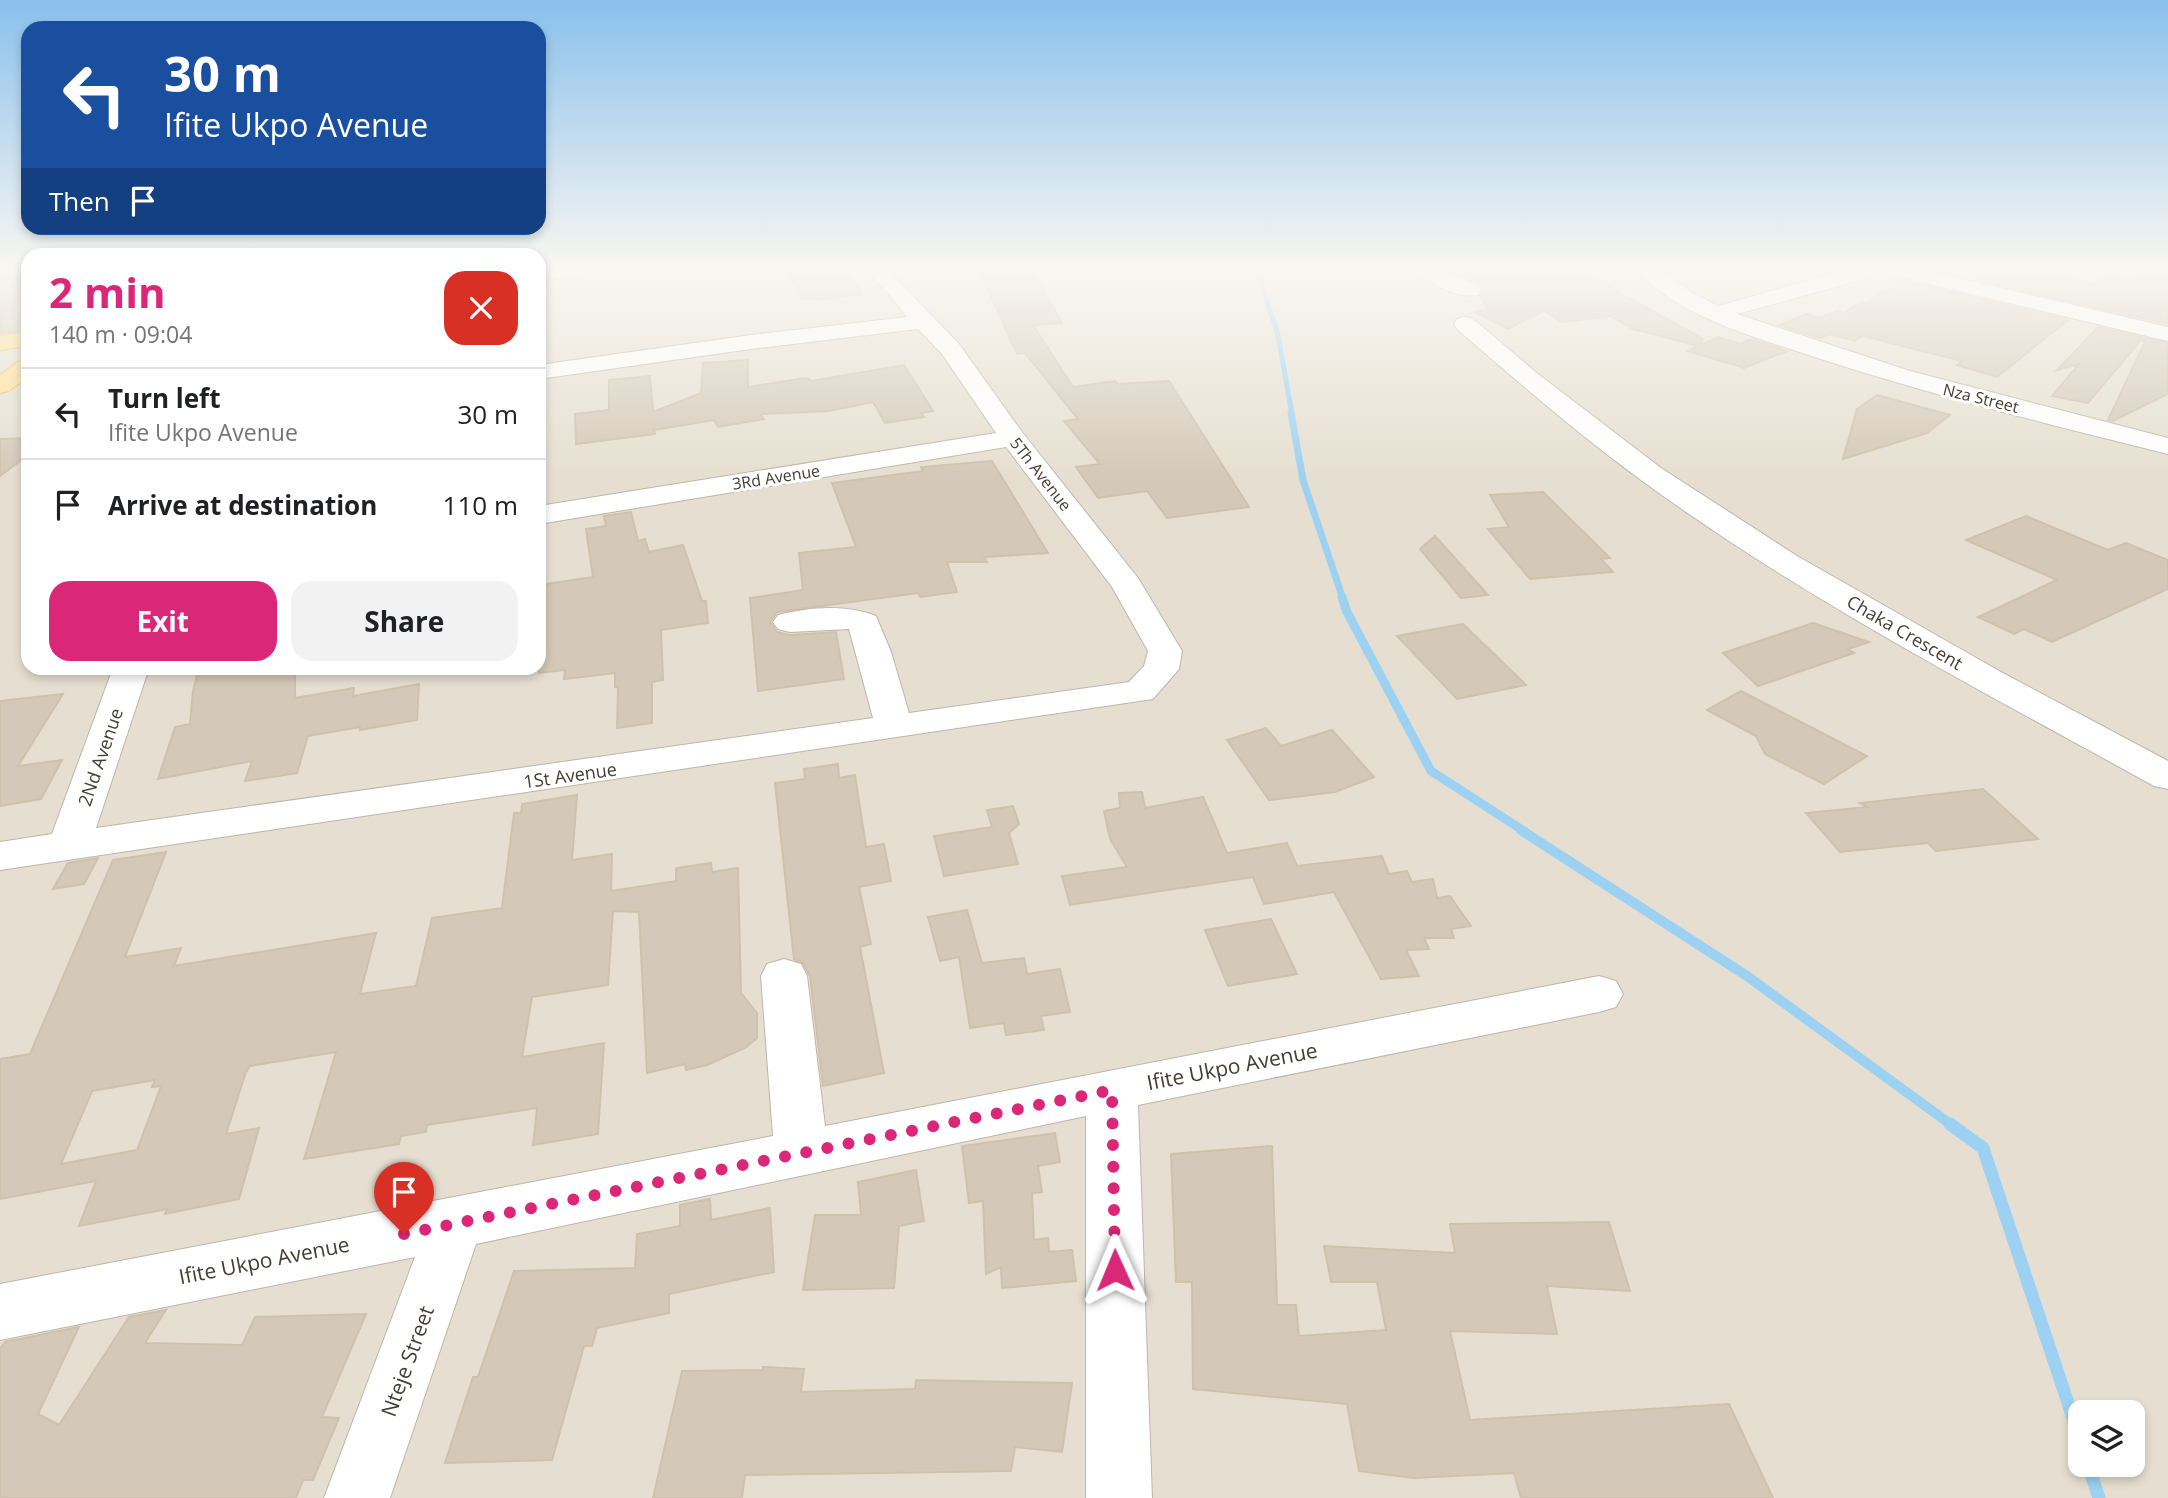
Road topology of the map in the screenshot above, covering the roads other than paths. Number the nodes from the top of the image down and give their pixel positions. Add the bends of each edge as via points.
1 (786, 338) edge
2 (939, 338) edge
3 (1481, 338) edge
4 (1781, 338) edge
5 (21, 340) edge
6 (0, 345) edge
7 (21, 346) edge
8 (21, 371) edge
9 (546, 371) edge
10 (0, 386) edge
11 (21, 397) edge
12 (0, 411) edge
13 (1013, 438) junction
14 (2168, 446) edge
15 (546, 514) edge
16 (790, 622) dead end
17 (129, 675) edge
18 (1140, 691) joint
19 (894, 726) junction
20 (2168, 777) edge
21 (69, 846) junction
22 (0, 856) edge
23 (784, 976) dead end
24 (1599, 994) dead end
25 (1112, 1090) junction
26 (801, 1153) junction
27 (455, 1224) junction
28 (0, 1312) edge
29 (357, 1498) edge
30 (1119, 1498) edge

1 - 9 street
2 - 13 street, 5Th Avenue
3 - 20 street, Chaka Crescent via 1651,474 1786,564
4 - 14 street, Nza Street via 1917,382
5 - 6 main road
6 - 7 main road
8 - 10 main road
11 - 12 main road
13 - 15 street, 3Rd Avenue
13 - 18 street, 5Th Avenue via 1126,585 1165,651 1161,669
16 - 19 street via 848,617 864,624
17 - 21 street, 2Nd Avenue
18 - 19 street, 1St Avenue
19 - 21 street, 1St Avenue
21 - 22 street, 1St Avenue
23 - 26 street
24 - 25 street, Ifite Ukpo Avenue
25 - 26 street, Ifite Ukpo Avenue
25 - 30 street
26 - 27 street, Ifite Ukpo Avenue
27 - 28 street, Ifite Ukpo Avenue
27 - 29 street, Nteje Street

